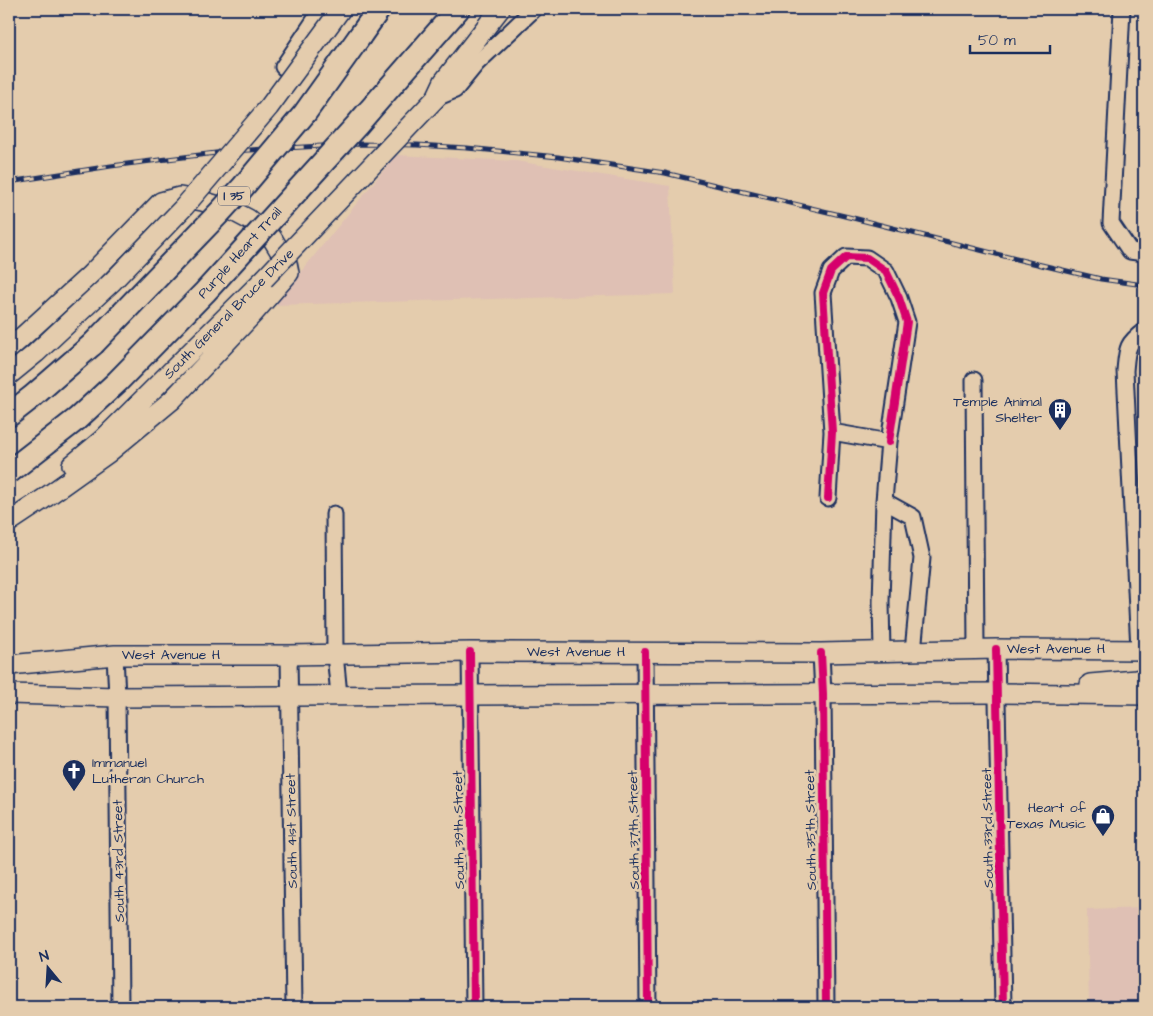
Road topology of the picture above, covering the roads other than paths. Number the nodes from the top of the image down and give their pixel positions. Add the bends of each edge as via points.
1 (322, 9) edge
2 (341, 9) edge
3 (379, 9) edge
4 (446, 9) edge
5 (458, 9) edge
6 (500, 9) edge
7 (534, 9) edge
8 (1122, 9) edge
9 (284, 67) dead end
10 (436, 98) junction
11 (369, 111) junction
12 (1144, 254) edge
13 (1144, 331) edge
14 (9, 350) edge
15 (9, 375) edge
16 (974, 380) dead end
17 (9, 415) edge
18 (832, 432) junction
19 (889, 442) junction
20 (9, 472) edge
21 (828, 498) dead end
22 (884, 501) junction
23 (334, 514) dead end
24 (9, 516) edge
25 (9, 522) edge
26 (996, 649) junction
27 (976, 650) junction
28 (1142, 650) edge
29 (913, 651) junction
30 (470, 652) junction
31 (645, 652) junction
32 (882, 652) junction
33 (821, 653) junction
34 (115, 654) junction
35 (335, 654) junction
36 (289, 656) junction
37 (9, 665) edge
38 (1144, 678) edge
39 (998, 693) junction
40 (9, 694) edge
41 (645, 694) junction
42 (822, 694) junction
43 (1071, 694) junction
44 (470, 695) junction
45 (1144, 695) edge
46 (290, 696) junction
47 (339, 696) junction
48 (117, 697) junction
49 (120, 1007) edge
50 (294, 1007) edge
51 (474, 1007) edge
52 (648, 1007) edge
53 (826, 1007) edge
54 (1003, 1007) edge

1 - 9 street
2 - 15 main road, bridge via 269,107 184,207 113,282
3 - 17 highway, I 35, bridge via 305,113 242,188 93,344
4 - 11 highway, Purple Heart Trail
5 - 11 highway
6 - 10 main road, South General Bruce Drive via 444,81
7 - 10 street, South General Bruce Drive via 477,63 455,90
8 - 12 street via 1111,223 1130,251
10 - 24 main road, South General Bruce Drive, bridge via 264,279 102,440
11 - 20 highway, Purple Heart Trail, bridge via 162,337 77,419
13 - 28 street via 1127,348 1125,371
14 - 25 main road via 89,276 160,202 180,197 229,209 272,238 287,263 289,273 172,400 108,453
16 - 27 street
18 - 19 street
18 - 19 street via 823,292 830,271 846,257 867,258 886,272 907,322
18 - 21 street
19 - 22 street
22 - 29 street via 913,516 922,558
22 - 32 street
23 - 35 street
26 - 27 main road, West Avenue H
26 - 28 main road, West Avenue H
26 - 39 street, South 33rd Street
27 - 29 main road, West Avenue H
29 - 32 main road, West Avenue H
30 - 31 main road, West Avenue H
30 - 35 main road, West Avenue H
30 - 44 street, South 39th Street
31 - 33 main road, West Avenue H
31 - 41 street, South 37th Street
32 - 33 main road, West Avenue H
33 - 42 street, South 35th Street
34 - 36 main road, West Avenue H
34 - 37 main road, West Avenue H
34 - 48 street, South 43rd Street
35 - 36 main road, West Avenue H
35 - 47 street
36 - 46 street, South 41st Street
38 - 43 main road via 1085,685
39 - 42 main road
39 - 43 main road
39 - 54 street, South 33rd Street
40 - 48 main road
41 - 42 main road
41 - 44 main road
41 - 52 street, South 37th Street
42 - 53 street, South 35th Street
43 - 45 main road
44 - 47 main road
44 - 51 street, South 39th Street
46 - 47 main road
46 - 48 main road
46 - 50 street, South 41st Street
48 - 49 street, South 43rd Street

